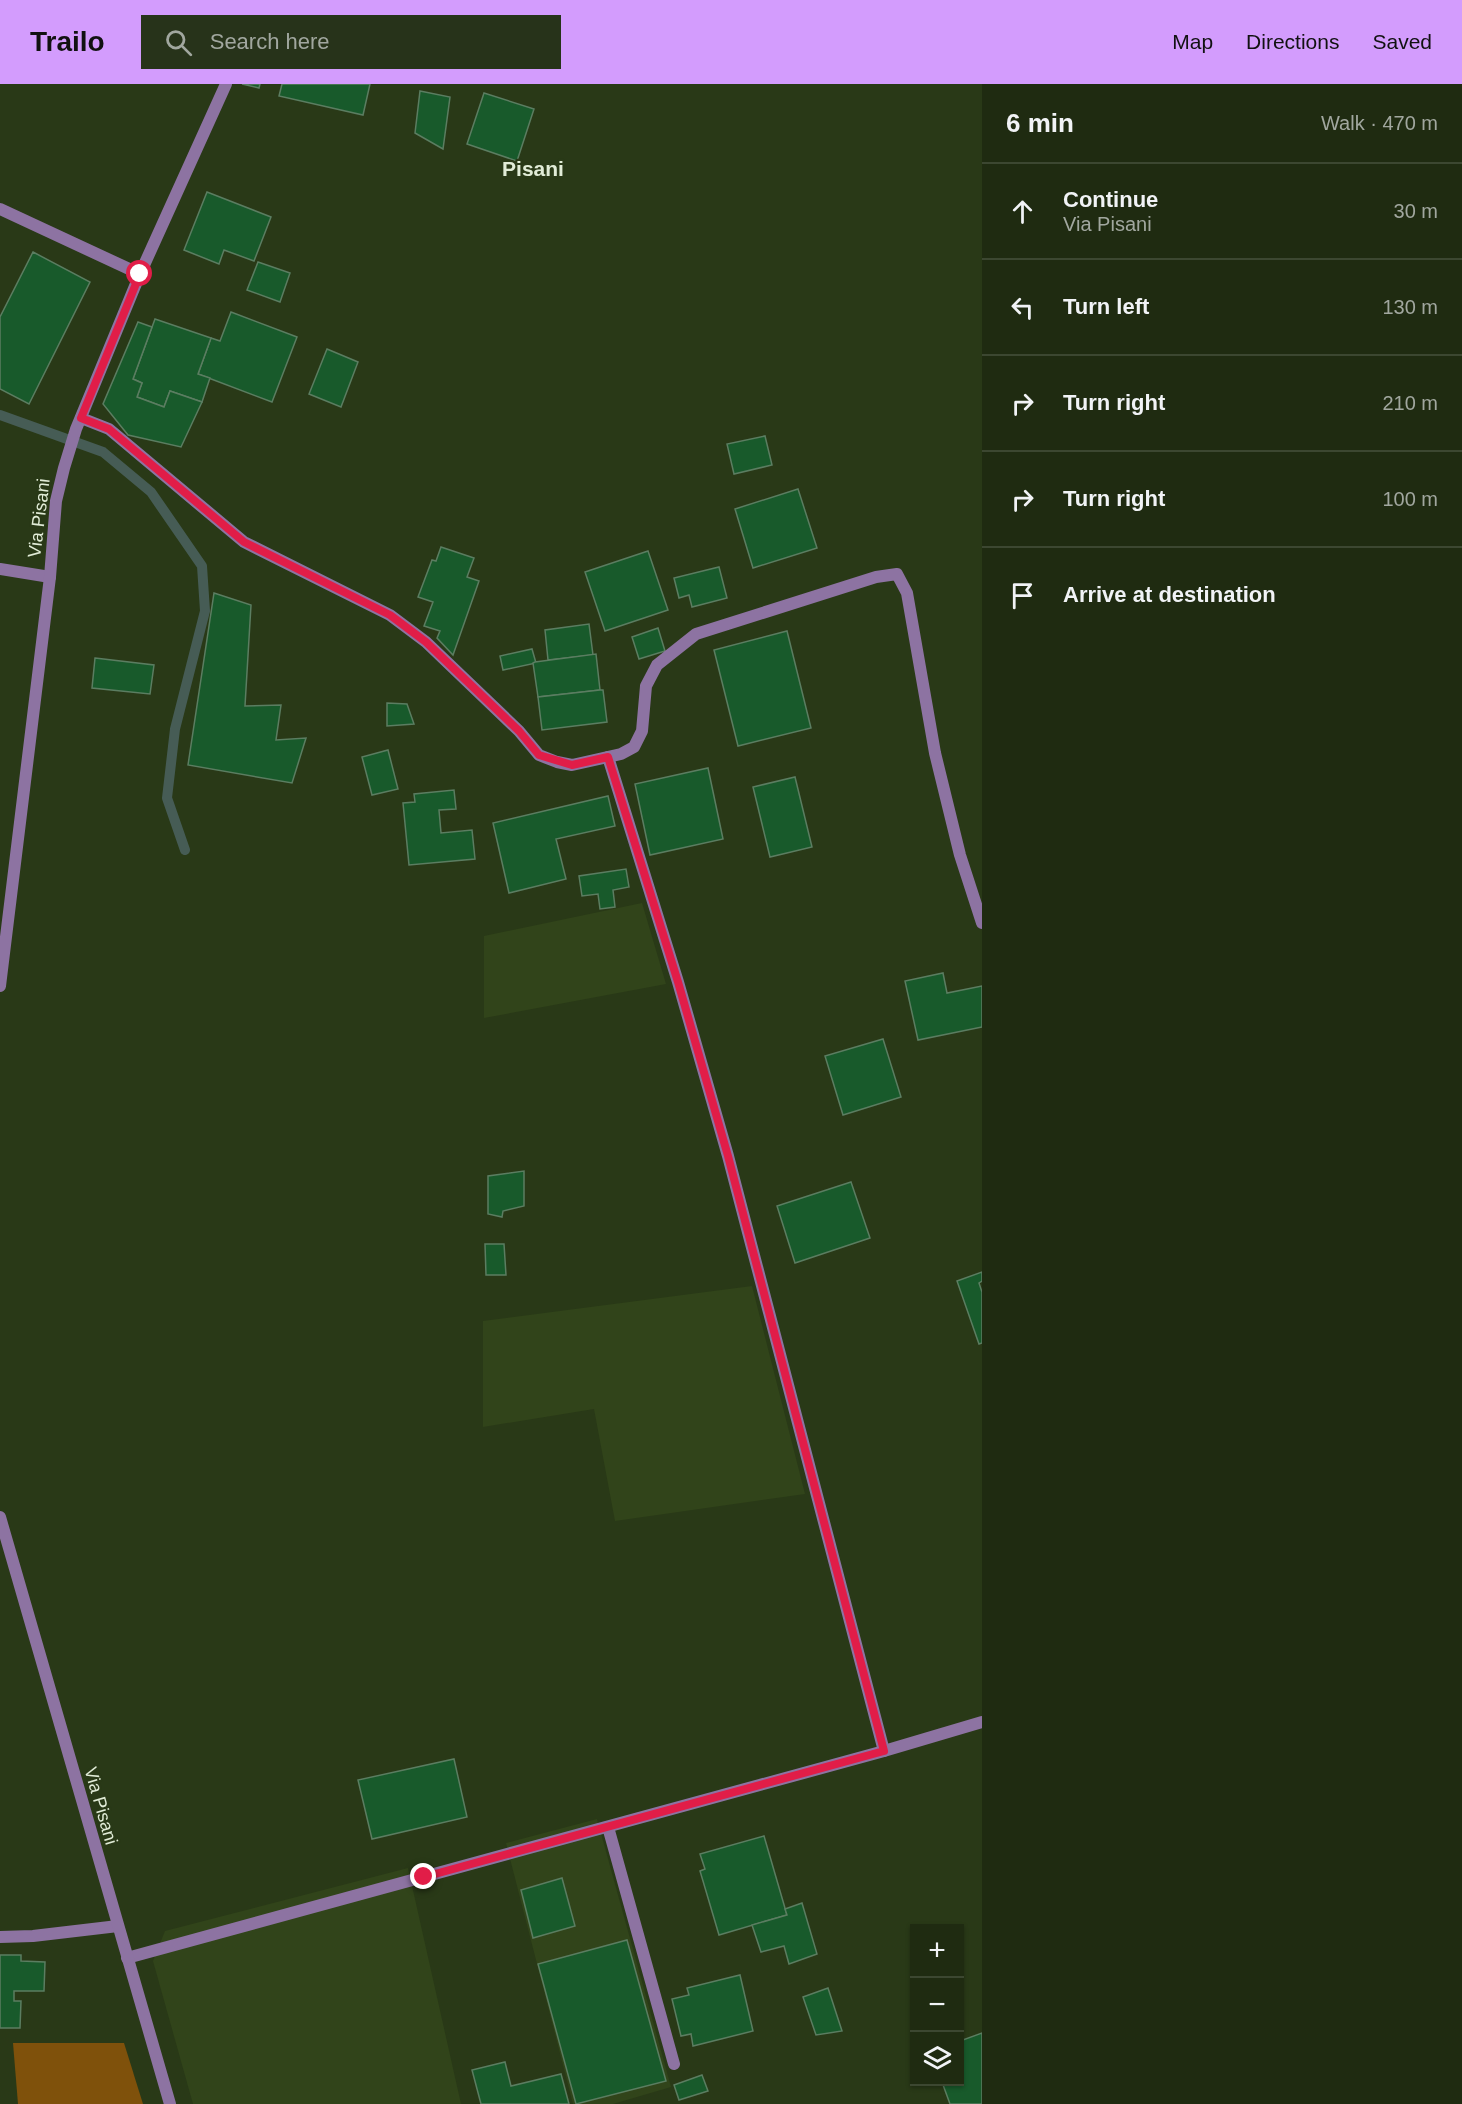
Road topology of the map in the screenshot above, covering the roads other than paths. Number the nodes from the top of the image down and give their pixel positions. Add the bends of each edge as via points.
1 (226, 84) edge
2 (0, 209) edge
3 (140, 274) junction
4 (79, 424) junction
5 (0, 569) edge
6 (50, 577) junction
7 (608, 757) junction
8 (5, 918) edge
9 (982, 923) edge
10 (0, 986) edge
11 (0, 1517) edge
12 (982, 1722) edge
13 (884, 1751) junction
14 (608, 1827) junction
15 (118, 1926) junction
16 (0, 1937) edge
17 (127, 1958) junction
18 (674, 2064) dead end
19 (170, 2104) edge

1 - 3 street, Via Pisani
2 - 3 street
3 - 4 street, Via Pisani
4 - 6 street, Via Pisani via 56,501
4 - 7 street via 109,429 244,542 390,615 426,642 539,755 572,765
5 - 6 street
6 - 8 street, Via Pisani
7 - 9 street via 634,747 642,731 646,686 657,665 696,634 876,577 897,574 907,593 940,776
7 - 13 street via 728,1156
8 - 10 street, Via Pisani
11 - 15 street, Via Pisani
12 - 13 street
13 - 14 street
14 - 17 street
14 - 18 street
15 - 16 street
15 - 17 street, Via Pisani
17 - 19 street, Via Pisani

